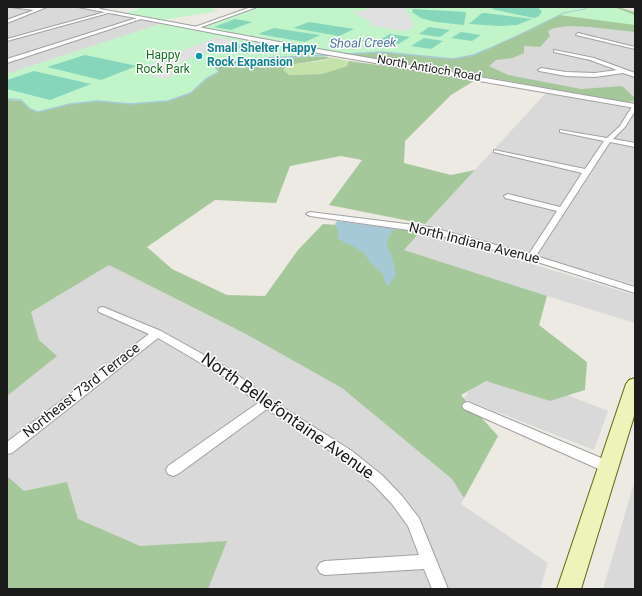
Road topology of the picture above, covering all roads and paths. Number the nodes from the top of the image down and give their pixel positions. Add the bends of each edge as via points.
1 (13, 7) edge
2 (45, 7) edge
3 (81, 7) edge
4 (103, 7) edge
5 (255, 7) edge
6 (40, 9) junction
7 (94, 9) junction
8 (110, 12) junction
9 (142, 18) junction
10 (7, 22) edge
11 (194, 28) junction
12 (578, 34) dead end
13 (626, 38) dead end
14 (7, 40) edge
15 (613, 42) junction
16 (635, 48) edge
17 (556, 51) dead end
18 (7, 61) edge
19 (541, 70) dead end
20 (623, 71) junction
21 (635, 75) edge
22 (635, 106) edge
23 (562, 131) dead end
24 (607, 141) junction
25 (635, 144) edge
26 (496, 151) dead end
27 (587, 172) junction
28 (508, 196) dead end
29 (562, 210) junction
30 (310, 214) dead end
31 (531, 257) junction
32 (635, 290) edge
33 (103, 310) dead end
34 (157, 333) junction
35 (635, 384) edge
36 (267, 403) junction
37 (468, 406) dead end
38 (7, 449) edge
39 (608, 467) junction
40 (173, 470) dead end
41 (429, 562) junction
42 (325, 568) dead end
43 (440, 589) edge
44 (569, 589) edge

1 - 6 street
2 - 6 street
3 - 7 street, North Antioch Road
4 - 7 street
5 - 11 street
6 - 10 street
7 - 8 street, North Antioch Road
8 - 9 street, North Antioch Road
8 - 14 street
9 - 11 street, North Antioch Road
9 - 18 street
11 - 22 street, North Antioch Road
12 - 15 street
13 - 15 street
15 - 16 street
17 - 20 street via 592,59
19 - 20 street via 579,76
20 - 21 street
22 - 24 street via 622,127
23 - 24 street
24 - 25 street
24 - 27 street
26 - 27 street
27 - 29 street
28 - 29 street
29 - 31 street
30 - 31 street, North Indiana Avenue via 430,230
31 - 32 street, North Indiana Avenue
33 - 34 street, North Bellefontaine Avenue
34 - 36 street, North Bellefontaine Avenue via 203,358
34 - 38 street, Northeast 73rd Terrace
35 - 39 main road
36 - 40 street
36 - 41 street, North Bellefontaine Avenue via 347,454 378,480 414,523
37 - 39 street
39 - 44 main road
41 - 42 street
41 - 43 street, North Bellefontaine Avenue

